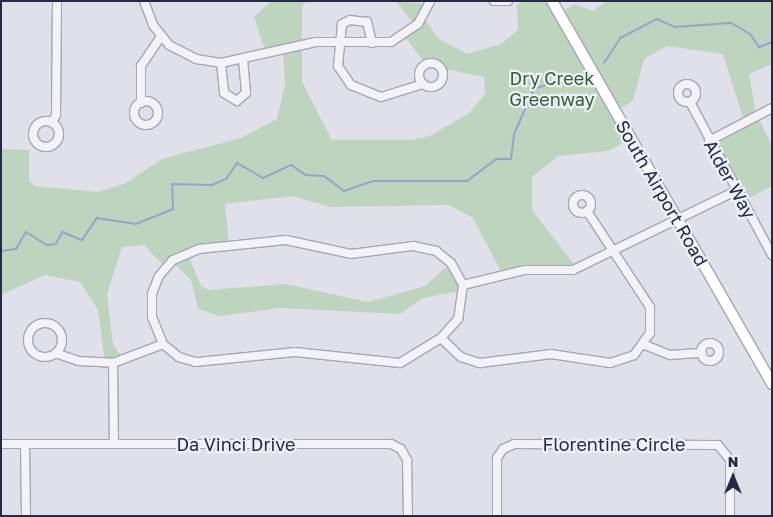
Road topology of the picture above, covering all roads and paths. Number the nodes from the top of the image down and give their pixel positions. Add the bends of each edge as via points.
1 (57, 1) edge
2 (144, 1) edge
3 (430, 1) edge
4 (494, 1) edge
5 (508, 1) edge
6 (552, 1) edge
7 (161, 36) junction
8 (338, 41) junction
9 (372, 43) junction
10 (243, 60) junction
11 (221, 63) junction
12 (423, 84) dead end
13 (690, 102) dead end
14 (141, 103) dead end
15 (772, 108) edge
16 (52, 122) dead end
17 (709, 141) junction
18 (736, 191) junction
19 (588, 211) dead end
20 (676, 220) junction
21 (771, 250) edge
22 (612, 253) junction
23 (463, 285) junction
24 (441, 338) junction
25 (162, 344) junction
26 (645, 345) junction
27 (702, 353) dead end
28 (58, 354) junction
29 (113, 363) junction
30 (772, 384) edge
31 (1, 444) edge
32 (25, 444) junction
33 (114, 444) junction
34 (26, 516) edge
35 (408, 516) edge
36 (497, 516) edge
37 (730, 516) edge

1 - 16 street via 56,115
2 - 7 street
3 - 9 street via 410,32 391,42
4 - 5 street
6 - 20 main road, South Airport Road
7 - 11 street via 191,57
7 - 14 street via 141,66
8 - 9 street
8 - 9 street via 343,23 358,20 370,26
8 - 10 street via 303,44
8 - 12 street via 340,72 362,93 386,97
10 - 11 street
10 - 11 street via 246,93 237,101 225,94
13 - 17 street, Alder Way
15 - 17 street
17 - 18 street, Alder Way
18 - 20 street
18 - 21 street, Alder Way
19 - 22 street
20 - 22 street
20 - 30 main road, South Airport Road
22 - 23 street via 569,271 525,270
22 - 26 street via 650,307 651,329
23 - 24 street via 460,315
23 - 25 street via 449,261 423,246 355,254 286,240 195,249 173,260 155,284 152,317
24 - 25 street via 411,360 396,364 295,352 196,362 176,355
24 - 26 street via 458,355 480,363 551,354 618,362
25 - 29 street
26 - 27 street via 670,355
28 - 28 street via 56,326 46,322 35,326 34,354 46,359
28 - 29 street via 78,361
29 - 33 street
31 - 32 street, Da Vinci Drive
32 - 33 street, Da Vinci Drive
32 - 34 street
33 - 35 street, Da Vinci Drive via 393,445 403,451 407,463
36 - 37 street, Florentine Circle via 498,458 503,449 514,444 718,446 730,460

